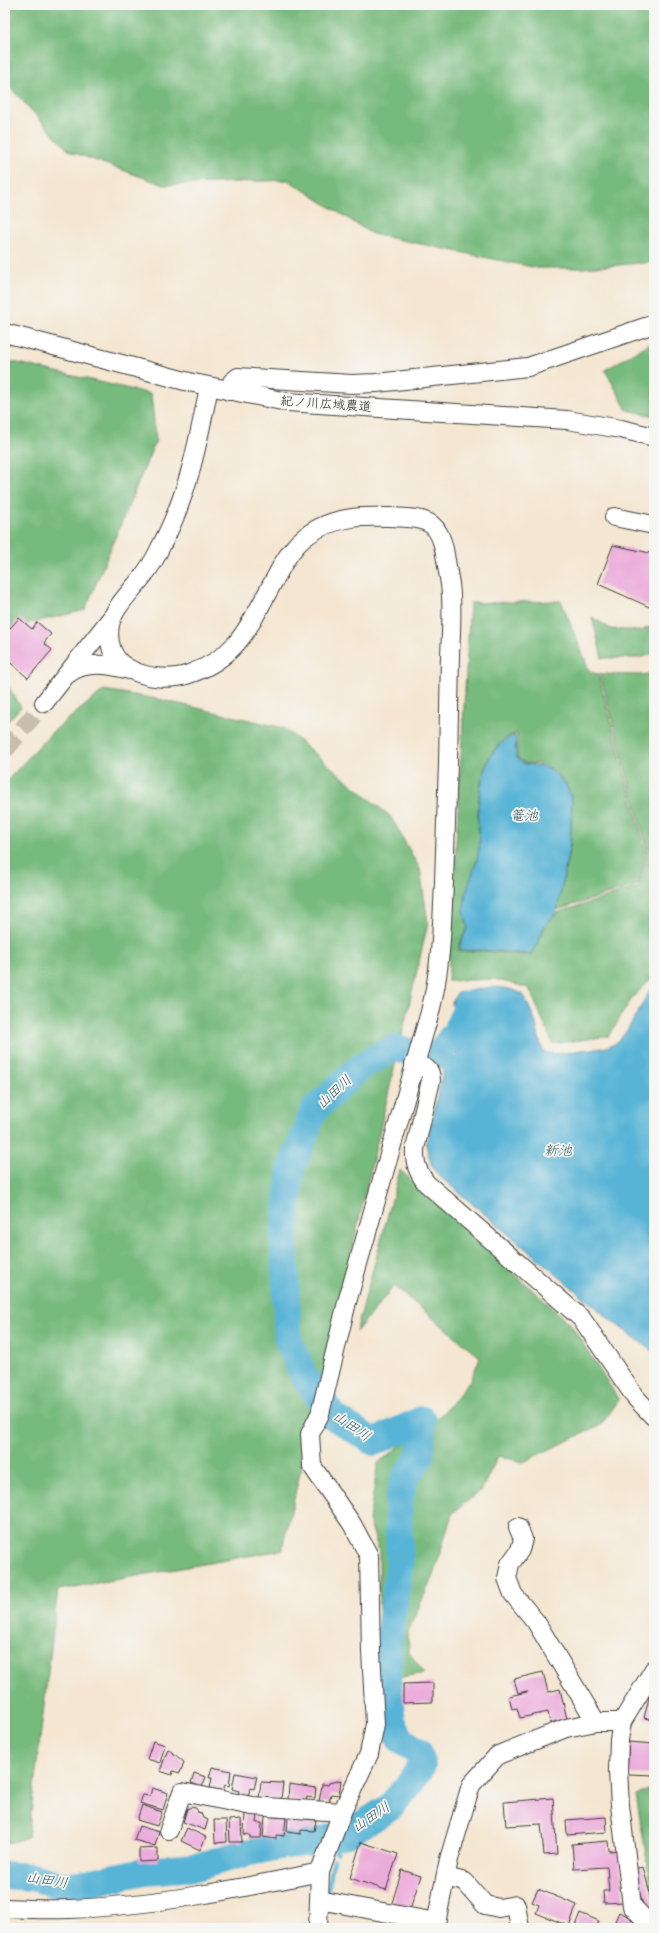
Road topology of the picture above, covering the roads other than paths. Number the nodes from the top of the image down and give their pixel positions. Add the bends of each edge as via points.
1 (654, 324) edge
2 (5, 333) edge
3 (209, 387) junction
4 (229, 391) junction
5 (654, 437) edge
6 (614, 517) dead end
7 (654, 525) edge
8 (112, 616) junction
9 (136, 671) junction
10 (66, 674) junction
11 (44, 703) tunnel mouth
12 (414, 1064) junction
13 (654, 1417) edge
14 (518, 1527) dead end
15 (654, 1669) edge
16 (596, 1722) junction
17 (622, 1722) junction
18 (342, 1812) junction
19 (169, 1830) dead end
20 (320, 1872) junction
21 (446, 1877) junction
22 (319, 1900) junction
23 (5, 1908) edge
24 (435, 1925) edge
25 (318, 1928) edge
26 (520, 1928) edge
27 (653, 1928) edge

1 - 4 street via 528,367 368,384 238,377 232,382
2 - 3 street, 紀ノ川広域農道
3 - 4 street, 紀ノ川広域農道
3 - 8 street via 196,450 176,517 146,572
4 - 5 street, 紀ノ川広域農道 via 301,404 567,420
6 - 7 street
8 - 9 street via 110,635 114,655 124,666
8 - 10 street
9 - 10 street via 94,664 82,665
9 - 12 street via 158,677 180,677 206,668 226,656 242,637 295,546 329,523 355,517 413,518 426,521 438,530 450,586 442,934 434,997
10 - 11 street
12 - 13 street via 428,1068 431,1073 414,1154 417,1170 426,1183 582,1319 635,1397
12 - 18 street via 348,1302 320,1414 310,1434 312,1466 352,1524 369,1556 375,1724 369,1754
14 - 16 street via 523,1539 506,1578 513,1594 536,1622
15 - 17 street
16 - 17 street
16 - 21 street via 566,1728 498,1755 471,1785
17 - 27 street via 619,1740 620,1804 632,1906
18 - 19 street via 252,1806 182,1792
18 - 20 street
20 - 22 street
20 - 23 street via 161,1901 69,1909
21 - 24 street
21 - 26 street via 465,1882 485,1905 500,1908 516,1905
22 - 24 street
22 - 25 street

